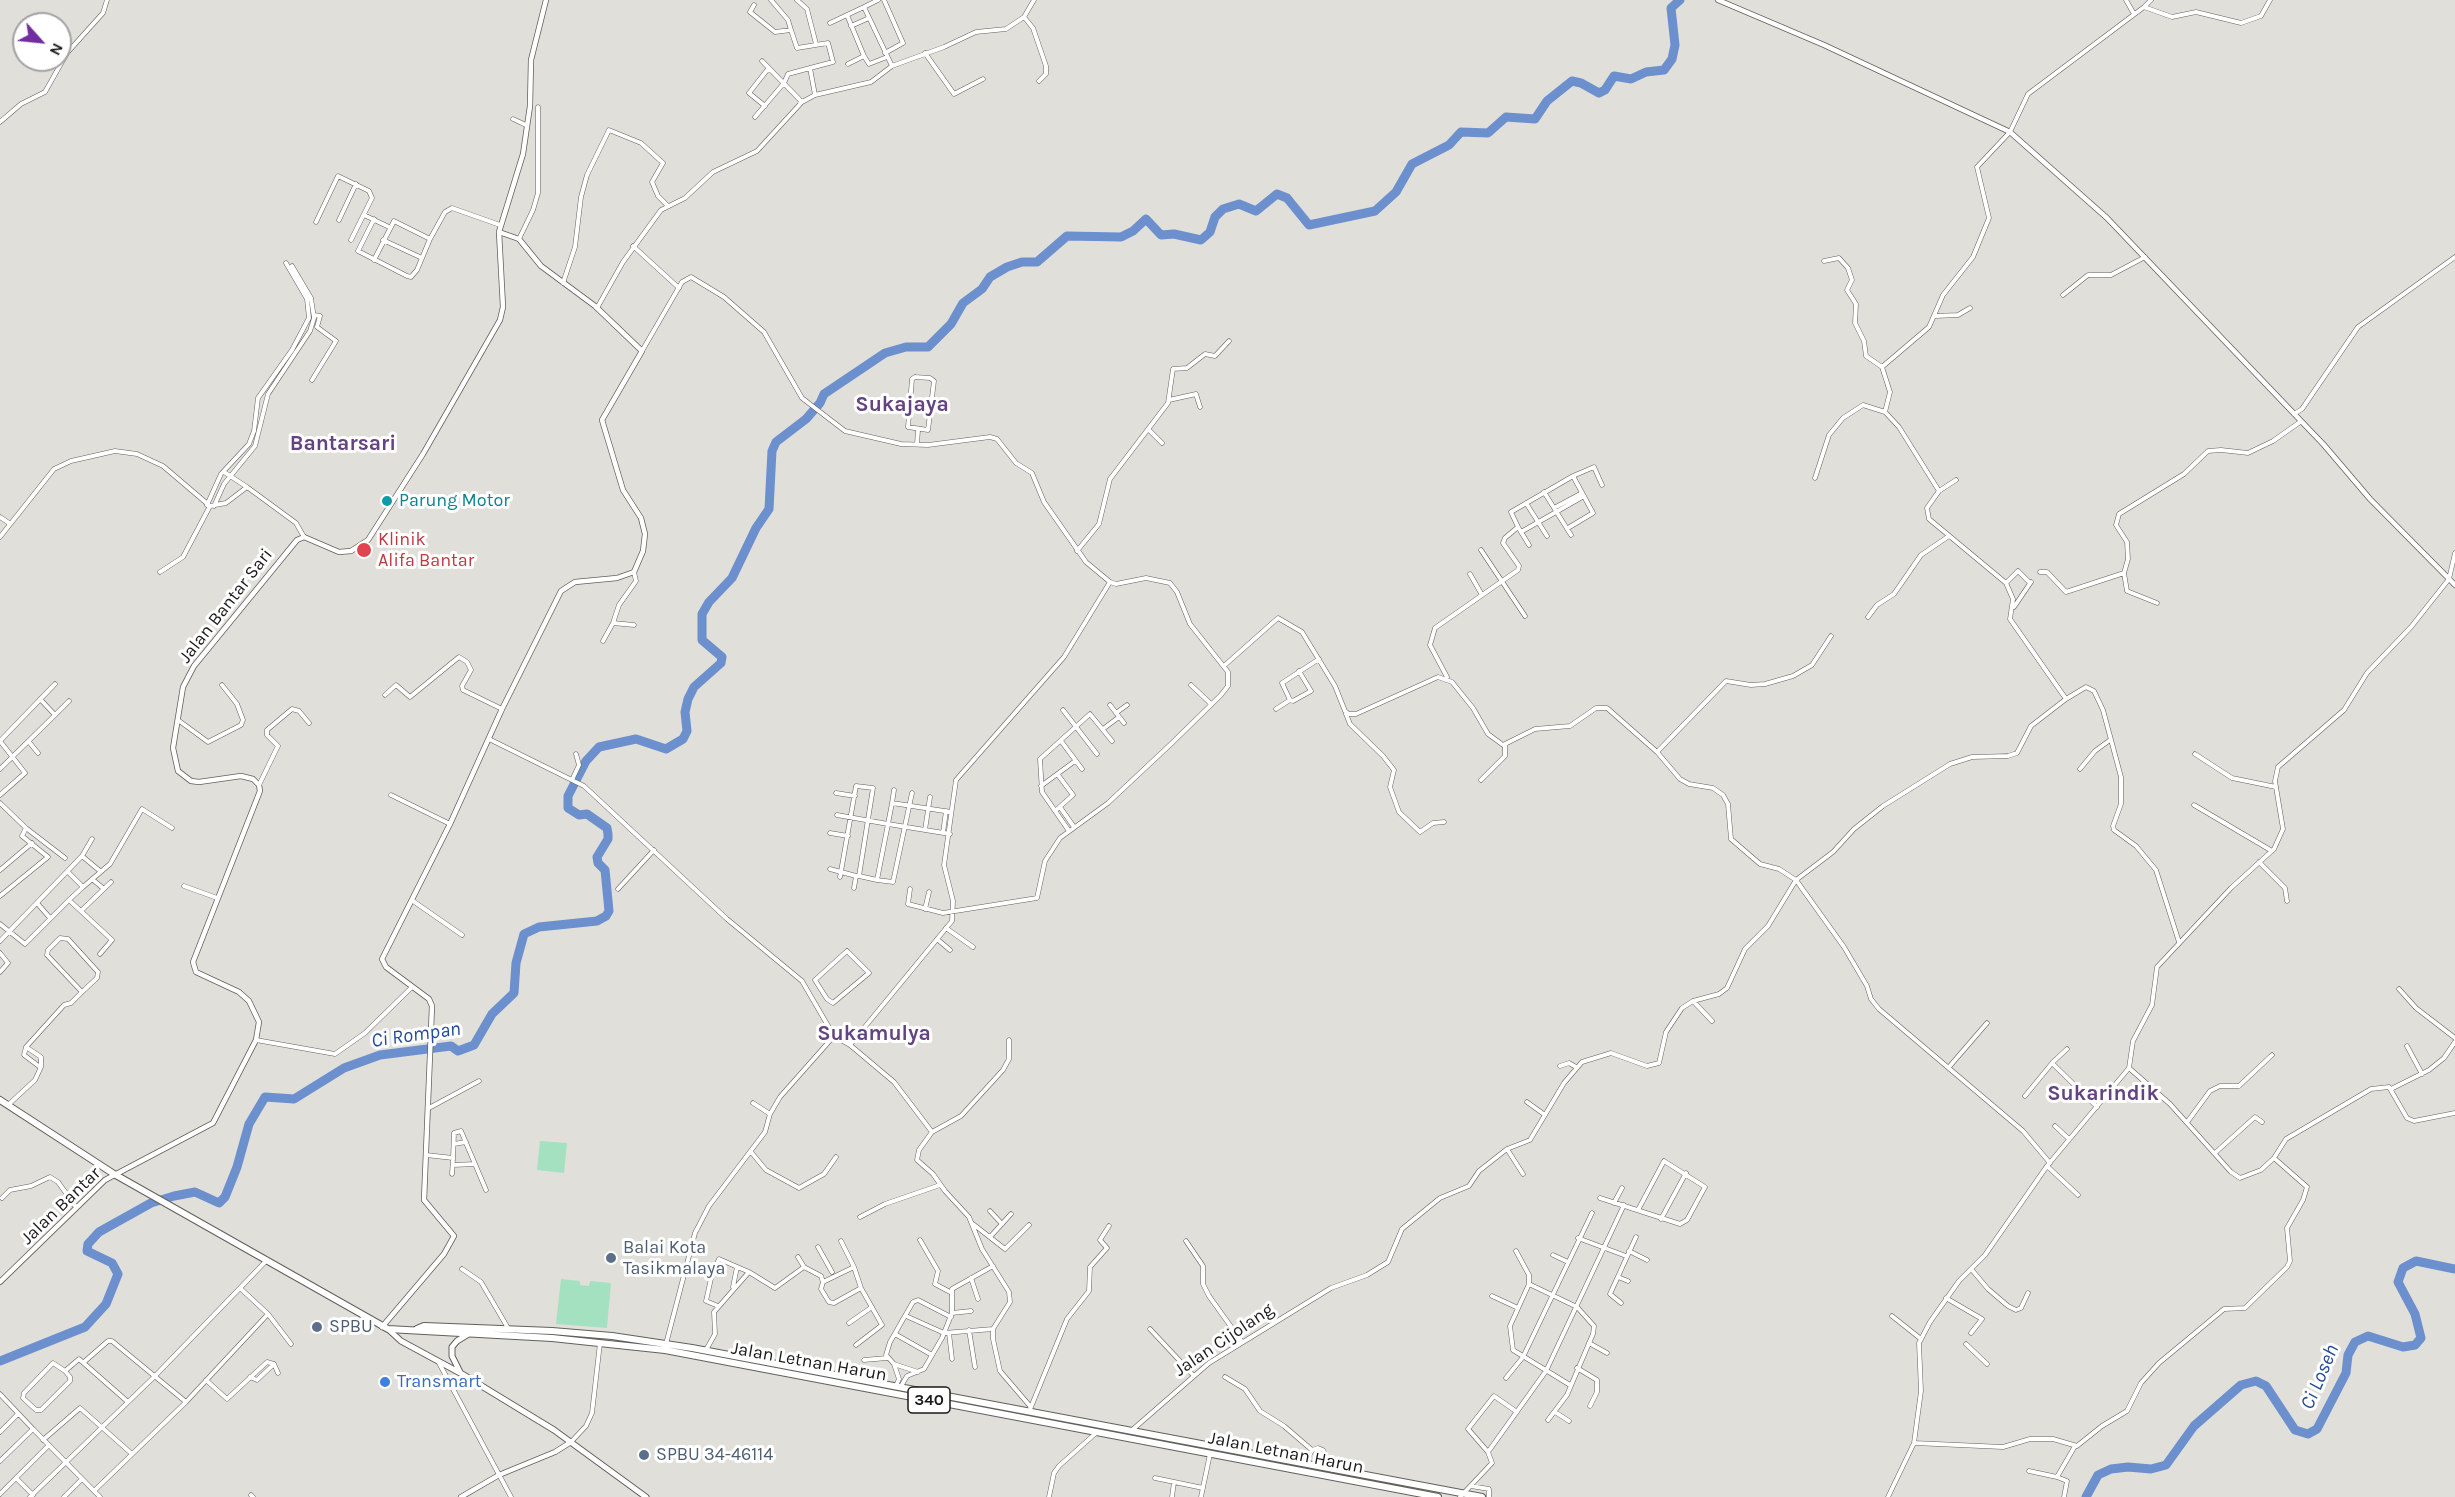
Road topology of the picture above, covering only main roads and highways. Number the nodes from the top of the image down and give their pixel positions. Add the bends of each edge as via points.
1 (0, 1100) edge
2 (385, 1328) junction
3 (417, 1329) junction
4 (470, 1334) junction
5 (552, 1334) junction
6 (665, 1347) junction
7 (462, 1374) junction
8 (823, 1376) junction
9 (1072, 1424) junction
10 (1186, 1446) junction
11 (1337, 1473) junction
12 (1460, 1496) edge
13 (646, 1497) edge
14 (1438, 1497) edge
15 (1482, 1497) edge

1 - 2 main road via 114,1174
2 - 3 main road
2 - 7 main road
3 - 4 main road, Jalan Letnan Harun / 340
3 - 5 main road, Jalan Letnan Harun / 340 via 508,1328
4 - 5 main road, Jalan Letnan Harun / 340
4 - 7 main road via 452,1347 455,1365
5 - 6 main road, Jalan Letnan Harun / 340
5 - 6 main road, Jalan Letnan Harun / 340
6 - 8 main road, Jalan Letnan Harun / 340
6 - 8 main road via 706,1350
7 - 13 main road via 571,1442
8 - 9 main road, Jalan Letnan Harun / 340
8 - 9 main road, Jalan Letnan Harun / 340 via 1031,1410
9 - 10 main road, Jalan Letnan Harun / 340 via 1131,1432
9 - 10 main road, Jalan Letnan Harun / 340 via 1097,1432
10 - 11 main road, Jalan Letnan Harun / 340
10 - 11 main road, Jalan Letnan Harun / 340 via 1210,1454
11 - 12 main road, Jalan Letnan Harun / 340
11 - 14 main road, Jalan Letnan Harun / 340
12 - 15 main road, Jalan Letnan Harun / 340

